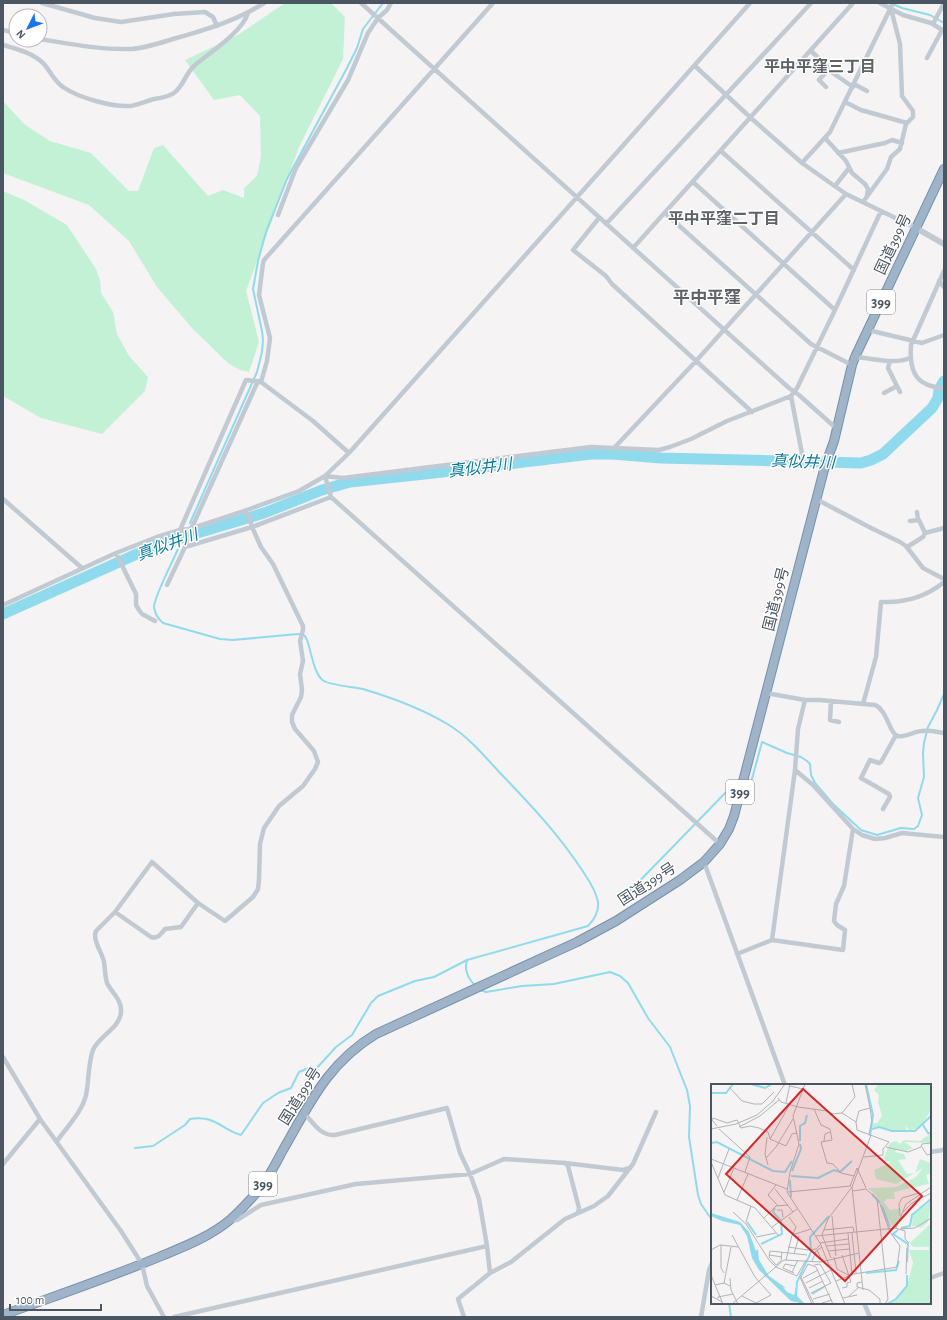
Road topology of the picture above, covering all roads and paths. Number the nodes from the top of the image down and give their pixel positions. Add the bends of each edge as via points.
1 (42, 3) edge
2 (264, 3) edge
3 (361, 3) edge
4 (391, 3) edge
5 (492, 3) edge
6 (750, 3) edge
7 (811, 3) edge
8 (853, 3) edge
9 (880, 3) edge
10 (893, 3) edge
11 (944, 3) edge
12 (891, 9) junction
13 (248, 14) junction
14 (375, 16) junction
15 (933, 24) junction
16 (217, 26) junction
17 (943, 31) edge
18 (48, 40) edge
19 (3, 45) edge
20 (811, 51) junction
21 (927, 58) dead end
22 (695, 66) junction
23 (434, 68) junction
24 (828, 71) junction
25 (853, 86) junction
26 (826, 87) dead end
27 (867, 91) dead end
28 (725, 95) junction
29 (845, 102) junction
30 (751, 118) junction
31 (907, 123) junction
32 (825, 138) junction
33 (902, 143) junction
34 (721, 151) junction
35 (838, 153) junction
36 (802, 163) junction
37 (850, 168) junction
38 (944, 169) edge
39 (693, 182) junction
40 (835, 186) junction
41 (846, 194) junction
42 (867, 196) junction
43 (577, 198) junction
44 (863, 202) junction
45 (881, 211) junction
46 (665, 213) junction
47 (278, 215) dead end
48 (599, 218) junction
49 (606, 224) junction
50 (916, 228) junction
51 (811, 232) junction
52 (943, 242) edge
53 (633, 248) junction
54 (783, 264) junction
55 (854, 270) junction
56 (944, 271) edge
57 (939, 281) junction
58 (944, 287) edge
59 (756, 294) junction
60 (835, 310) junction
61 (723, 329) junction
62 (868, 330) junction
63 (944, 335) edge
64 (912, 341) junction
65 (816, 348) junction
66 (855, 357) junction
67 (910, 358) junction
68 (696, 361) junction
69 (890, 361) junction
70 (852, 365) junction
71 (258, 381) junction
72 (897, 386) junction
73 (944, 389) edge
74 (900, 392) dead end
75 (884, 393) dead end
76 (793, 394) junction
77 (752, 412) junction
78 (837, 429) junction
79 (615, 447) junction
80 (349, 453) junction
81 (803, 459) dead end
82 (326, 478) junction
83 (331, 496) junction
84 (3, 499) edge
85 (816, 499) junction
86 (247, 511) junction
87 (917, 512) dead end
88 (918, 520) junction
89 (910, 521) dead end
90 (252, 526) junction
91 (944, 528) edge
92 (180, 530) junction
93 (190, 530) junction
94 (925, 533) junction
95 (186, 546) junction
96 (907, 547) junction
97 (117, 554) junction
98 (82, 568) junction
99 (944, 579) edge
100 (944, 582) edge
101 (167, 585) dead end
102 (3, 605) edge
103 (155, 622) dead end
104 (766, 693) junction
105 (805, 700) junction
106 (831, 701) junction
107 (863, 704) junction
108 (839, 722) dead end
109 (944, 733) edge
110 (896, 735) junction
111 (795, 770) junction
112 (884, 809) dead end
113 (853, 829) junction
114 (944, 837) edge
115 (720, 844) junction
116 (704, 862) junction
117 (198, 903) junction
118 (115, 912) junction
119 (772, 940) junction
120 (737, 954) junction
121 (3, 1057) edge
122 (785, 1084) edge
123 (656, 1112) dead end
124 (304, 1113) junction
125 (40, 1119) junction
126 (57, 1141) junction
127 (944, 1150) edge
128 (931, 1152) edge
129 (565, 1163) junction
130 (3, 1164) edge
131 (630, 1168) junction
132 (470, 1174) junction
133 (578, 1213) junction
134 (230, 1220) junction
135 (487, 1246) junction
136 (142, 1264) junction
137 (711, 1265) edge
138 (490, 1273) junction
139 (944, 1273) edge
140 (931, 1278) edge
141 (864, 1304) edge
142 (3, 1315) edge
143 (164, 1317) edge
144 (174, 1317) edge
145 (464, 1317) edge
146 (701, 1317) edge
147 (870, 1317) edge

1 - 16 street via 121,22 205,12 213,17
2 - 13 street
3 - 14 street
4 - 14 street via 387,10
5 - 23 street
6 - 22 street
7 - 28 street
8 - 20 street
9 - 12 street
10 - 12 street
11 - 15 street
12 - 15 street
12 - 25 street
12 - 31 street via 900,44 902,96 913,111 913,117
13 - 16 street
13 - 19 street via 230,36 190,70 176,92 132,106 119,106 82,97 62,86 38,58
14 - 23 street
14 - 47 street via 345,87 296,168
15 - 17 street
16 - 18 street via 133,49 113,49
17 - 21 street
20 - 24 street via 827,66
20 - 30 street
22 - 28 street
22 - 43 street
23 - 43 street
23 - 71 street via 264,260 258,295 270,338 267,361
24 - 25 street
24 - 26 street via 819,80
25 - 27 street
25 - 29 street
28 - 30 street
28 - 49 street
29 - 31 street via 861,110
29 - 32 street
30 - 34 street
30 - 36 street
31 - 33 street
32 - 35 street
32 - 36 street
33 - 35 street via 892,140
33 - 42 street
34 - 39 street
34 - 51 street
35 - 37 street
36 - 40 street
37 - 40 street
37 - 42 street via 867,186
38 - 50 highway, 国道399号 / 399
39 - 46 street
39 - 54 street
40 - 41 street
41 - 44 street
41 - 51 street
42 - 44 street
43 - 48 street
43 - 80 street
44 - 45 street
45 - 50 street
45 - 55 street
46 - 53 street
46 - 59 street
48 - 49 street
48 - 68 street via 573,250 606,276
49 - 53 street
50 - 52 street
50 - 62 highway, 国道399号 / 399
51 - 54 street
51 - 55 street
53 - 61 street
54 - 59 street
54 - 60 street
55 - 60 street
56 - 57 street
57 - 58 street
57 - 64 street
59 - 61 street
59 - 65 street
60 - 65 street
61 - 68 street
61 - 76 street
62 - 64 street
62 - 66 highway, 国道399号 / 399
63 - 64 street via 922,343
64 - 67 street
65 - 70 street
65 - 76 street
66 - 69 street
66 - 70 highway, 国道399号 / 399
67 - 69 street
67 - 73 street via 920,380 927,385
68 - 77 street
68 - 79 street
69 - 72 street via 888,368
70 - 78 highway, 国道399号 / 399
71 - 80 street via 313,421
71 - 92 street via 246,380
71 - 93 street
72 - 74 street
72 - 75 street
76 - 77 street
76 - 78 street
76 - 81 street
77 - 79 street via 659,450
78 - 85 highway, 国道399号 / 399
79 - 82 street via 591,447
80 - 82 street
82 - 83 street
82 - 86 street
83 - 90 street
83 - 115 street
84 - 98 street
85 - 96 street
85 - 104 highway, 国道399号 / 399
86 - 90 street
86 - 93 street
87 - 88 street
88 - 89 street
88 - 94 street
90 - 95 street
90 - 117 street via 303,626 300,637 304,661 300,674 302,690 292,715 292,722 314,751 318,762 303,786 279,806 264,828 260,844 258,889 253,897 225,921
91 - 94 street
92 - 93 street
92 - 97 street
93 - 95 street
94 - 96 street
95 - 101 street
96 - 99 street via 923,568
97 - 98 street
97 - 103 street via 136,594 136,605 142,614
98 - 102 street
100 - 107 street via 912,599 881,602 876,657
104 - 105 street
104 - 115 highway, 国道399号 / 399 via 734,816
105 - 106 street
105 - 111 street via 798,729
106 - 107 street
106 - 108 street via 830,720
107 - 110 street via 880,707
109 - 110 street via 922,730 902,736
110 - 112 street via 881,762 870,760 862,777 889,794
111 - 113 street via 813,785
111 - 119 street
113 - 114 street via 875,839 902,833
113 - 119 street via 844,886 838,899 834,921 845,930 843,950
115 - 116 highway, 国道399号 / 399
116 - 120 street
116 - 124 highway, 国道399号 / 399 via 616,921 577,942 359,1044 329,1073
117 - 118 street via 181,927 165,929 154,938
117 - 118 street via 152,862
118 - 126 street via 96,931 95,939 103,955 107,982 122,1007 121,1014 119,1021 97,1043 92,1052 86,1096
119 - 120 street
120 - 122 street
121 - 125 street
123 - 131 street
124 - 132 street via 327,1136 447,1108 460,1154
124 - 134 highway, 国道399号 / 399 via 261,1187
125 - 126 street
125 - 130 street
126 - 136 street
127 - 128 street
129 - 131 street via 623,1170
129 - 132 street via 509,1159
129 - 133 street via 579,1208
131 - 133 street via 608,1196
132 - 134 street via 356,1184 260,1205 237,1220
132 - 135 street via 479,1199
133 - 138 street via 565,1219 511,1262
134 - 136 highway, 国道399号 / 399 via 193,1242
135 - 138 street
135 - 144 street
136 - 142 highway, 国道399号 / 399
136 - 143 street via 147,1286
137 - 146 street
138 - 145 street via 458,1300
139 - 140 street
141 - 147 street

